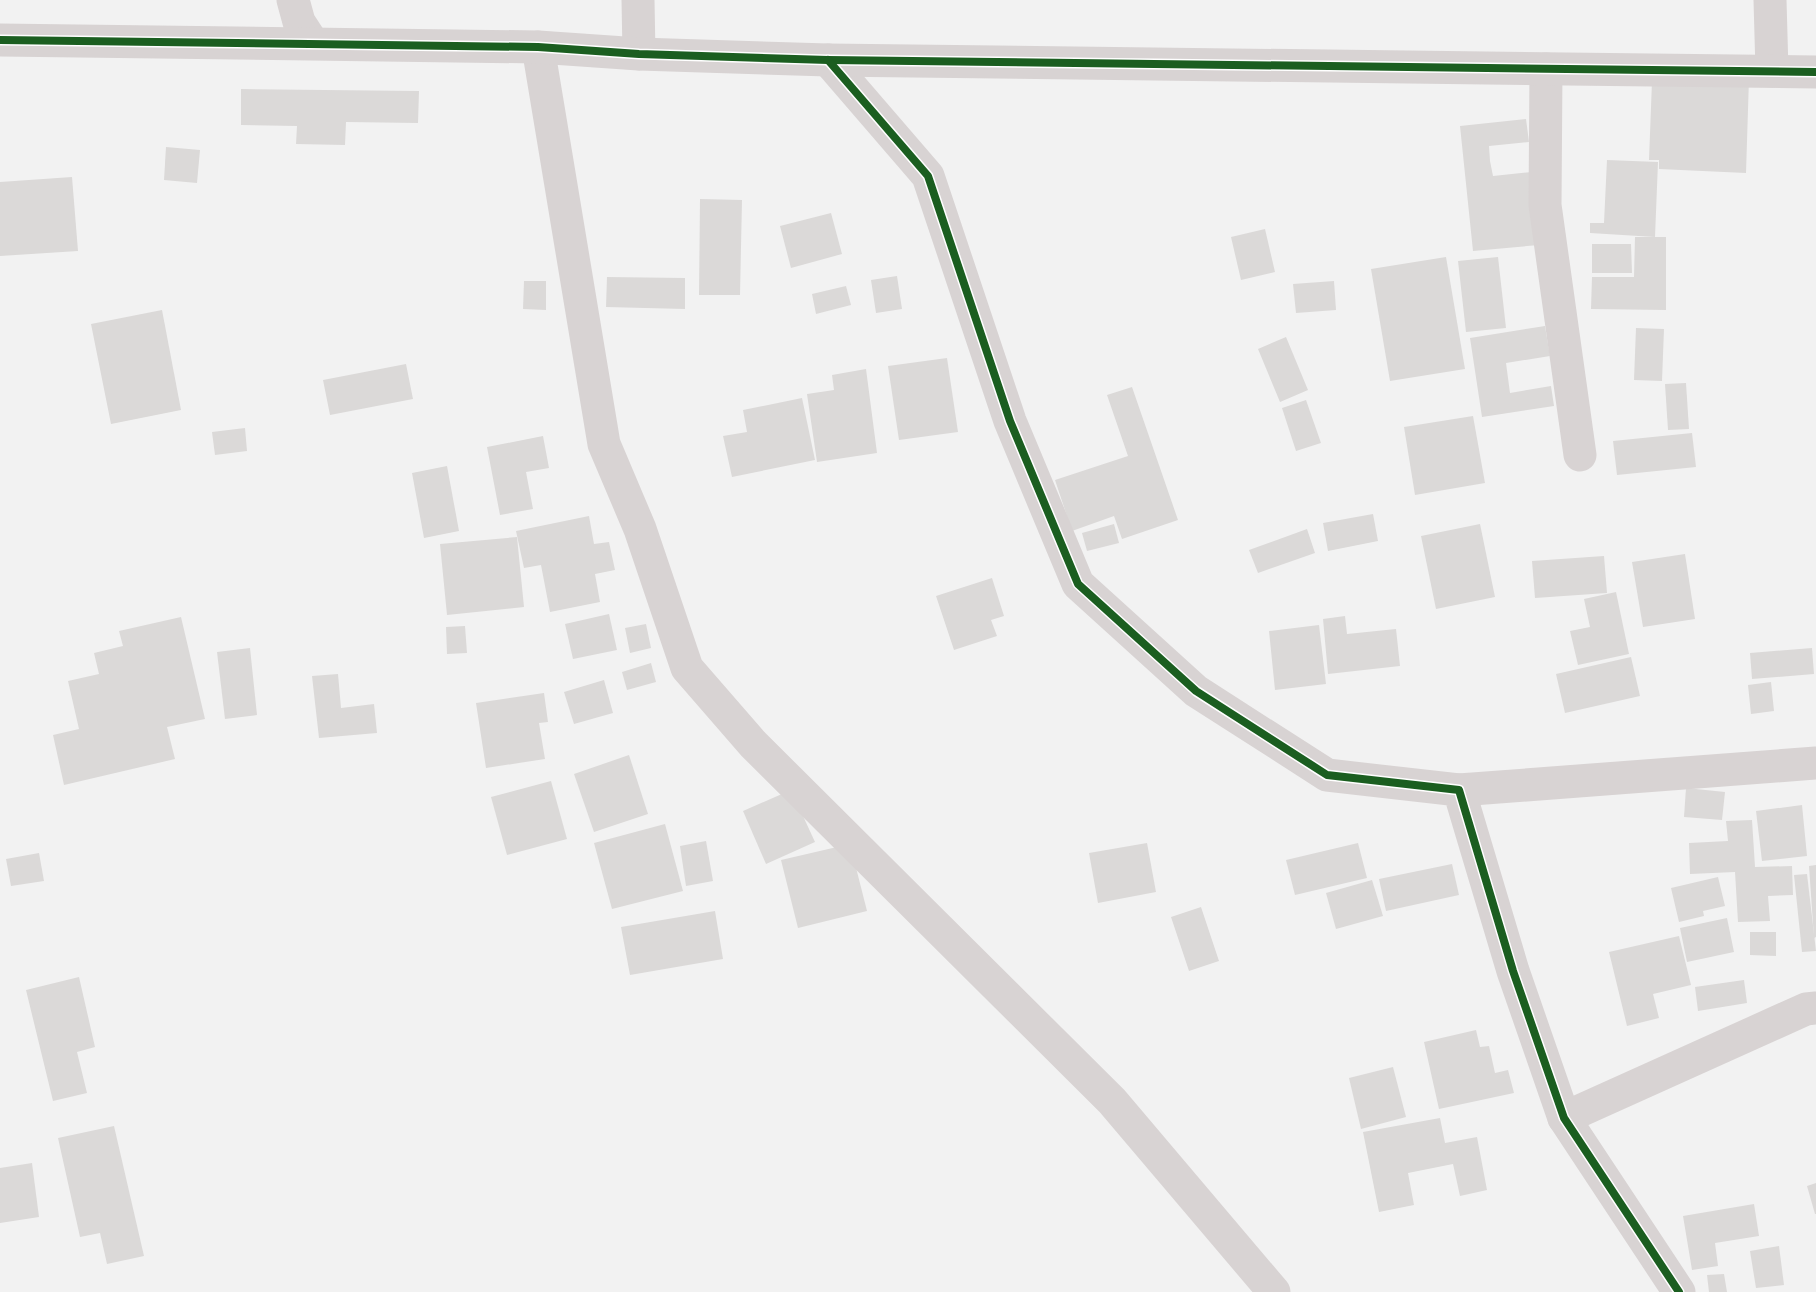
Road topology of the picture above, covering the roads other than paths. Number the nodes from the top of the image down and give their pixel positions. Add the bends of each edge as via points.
1 (293, 0) edge
2 (638, 0) edge
3 (1770, 0) edge
4 (0, 40) edge
5 (312, 42) junction
6 (538, 47) junction
7 (639, 54) junction
8 (828, 60) junction
9 (1546, 69) junction
10 (1772, 71) junction
11 (1816, 72) edge
12 (1580, 454) dead end
13 (1816, 763) edge
14 (1460, 790) junction
15 (1816, 1008) edge
16 (1564, 1119) junction
17 (1274, 1292) edge
18 (1679, 1292) edge

1 - 5 street via 299,22
2 - 7 street
3 - 10 street
4 - 5 street
5 - 6 street
6 - 7 street
6 - 17 street via 604,444 640,530 687,668 753,744 1112,1101
7 - 8 street
8 - 9 street
8 - 14 street via 928,176 1010,421 1077,584 1196,692 1326,775
9 - 10 street
9 - 12 street via 1545,205
10 - 11 street
13 - 14 street
14 - 16 street via 1514,971
15 - 16 street via 1806,1009
16 - 18 street

